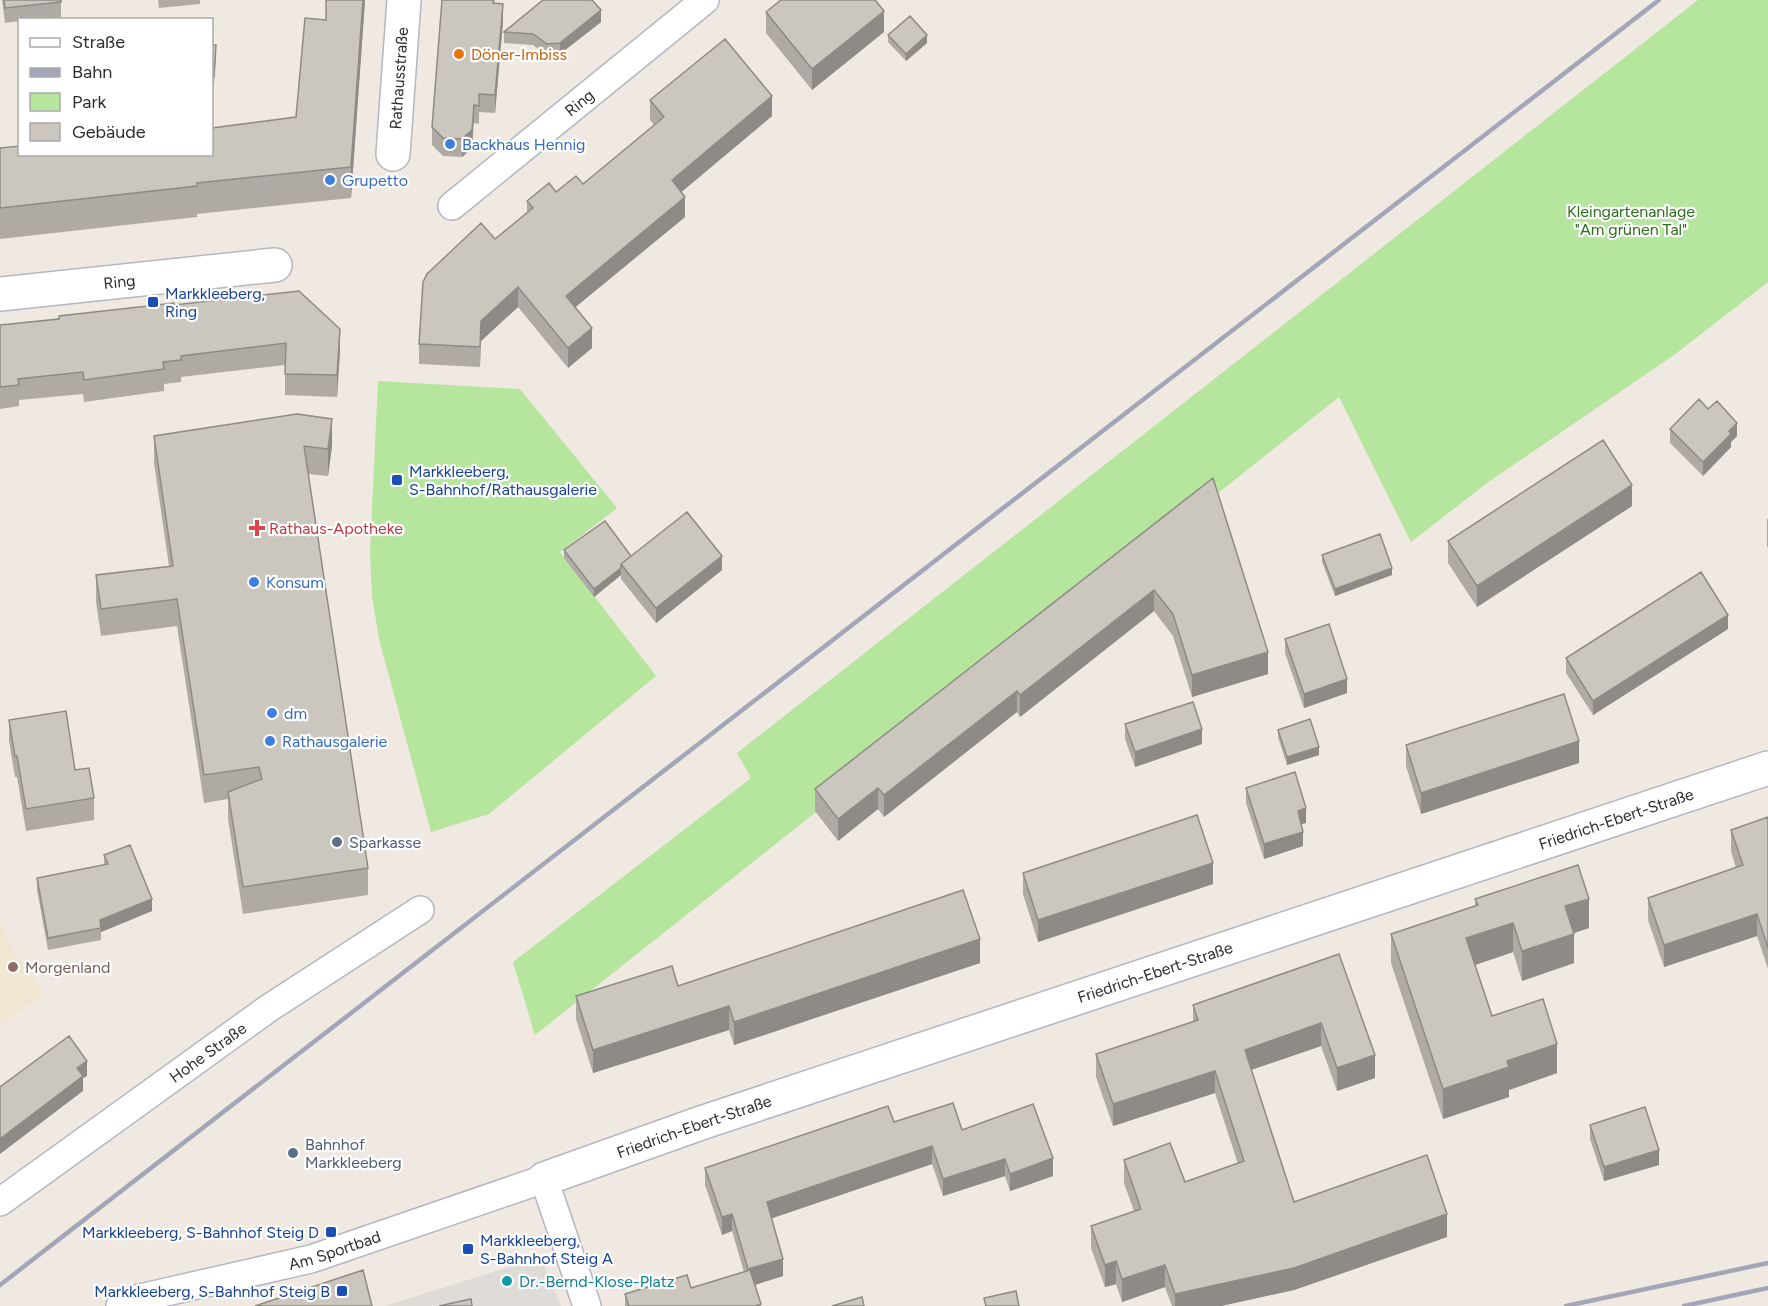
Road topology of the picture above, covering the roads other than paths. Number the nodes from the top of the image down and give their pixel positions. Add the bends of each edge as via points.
1 (404, 0) edge
2 (705, 0) edge
3 (393, 154) dead end
4 (452, 207) dead end
5 (275, 265) dead end
6 (0, 294) edge
7 (1768, 768) edge
8 (420, 909) dead end
9 (544, 1179) junction
10 (0, 1202) edge
11 (120, 1306) edge
12 (587, 1306) edge

1 - 3 street, Rathausstraße
2 - 4 street, Ring
5 - 6 street, Ring
7 - 9 street, Friedrich-Ebert-Straße via 701,1123
8 - 10 street, Hohe Straße via 269,1008
9 - 11 street, Am Sportbad via 311,1259
9 - 12 street

